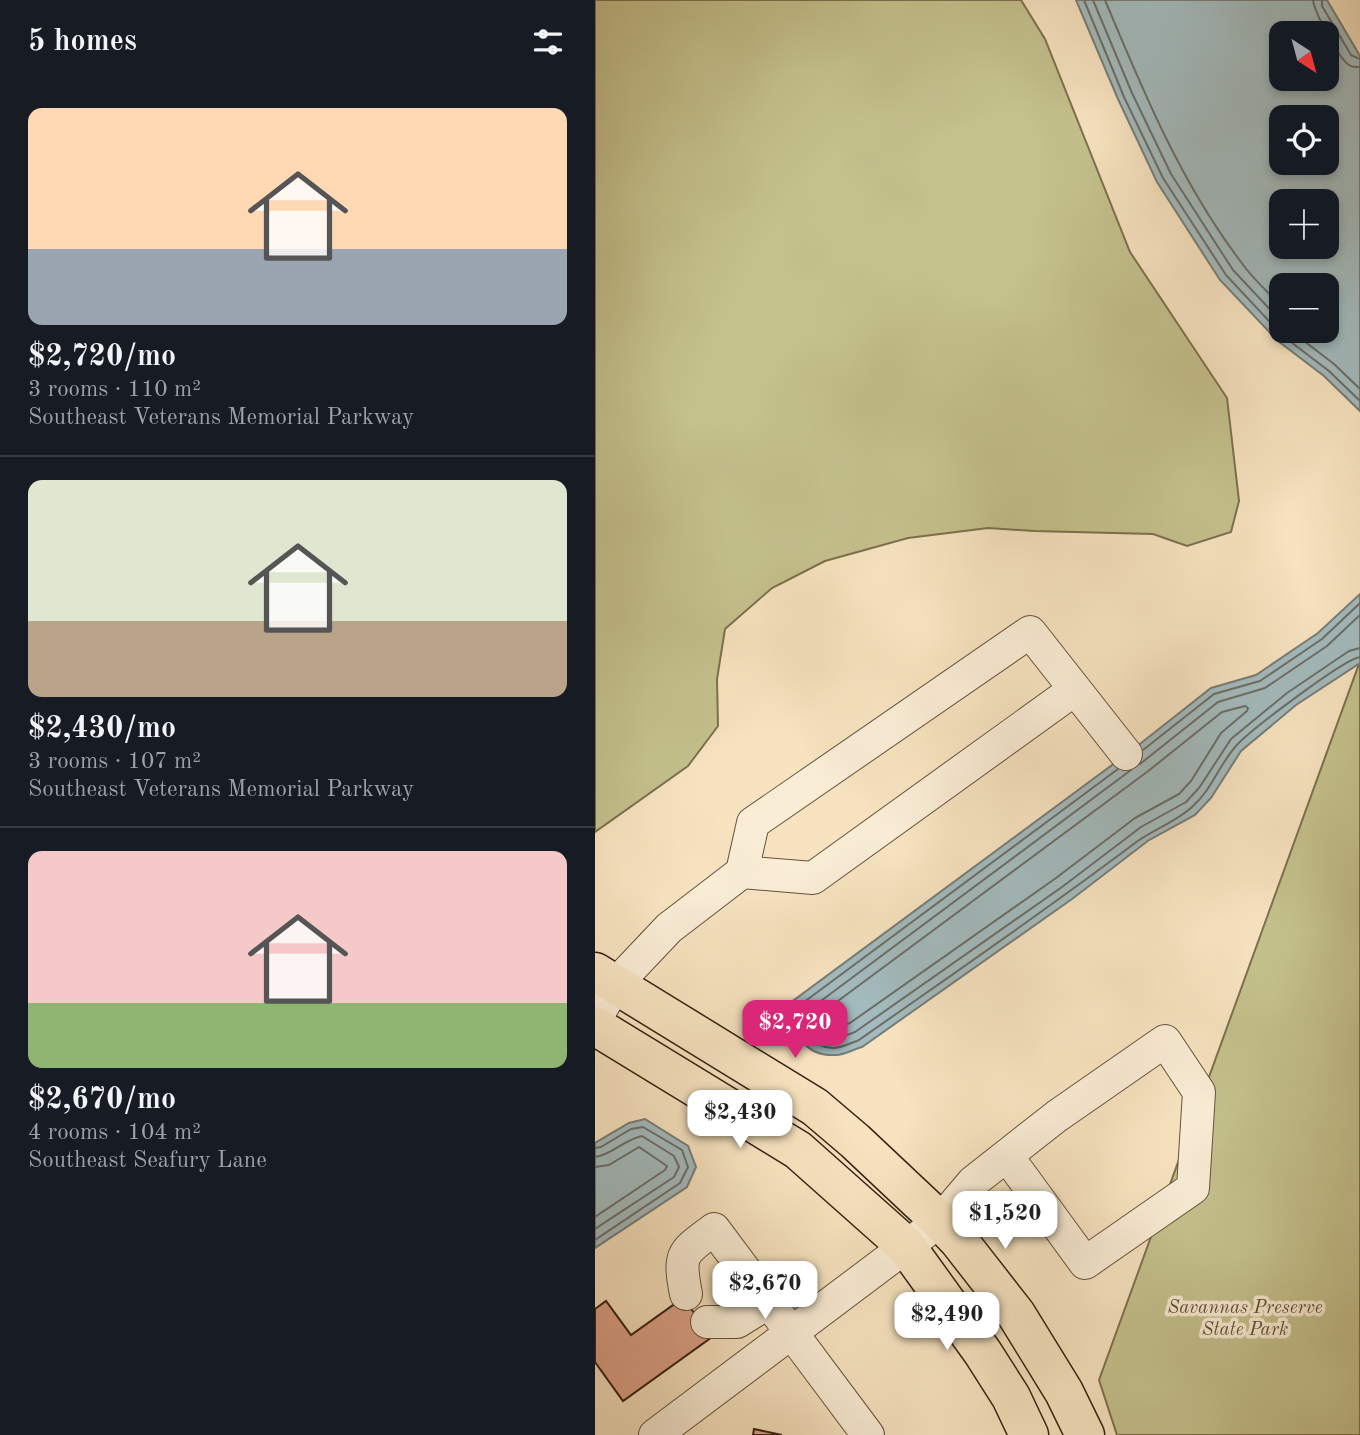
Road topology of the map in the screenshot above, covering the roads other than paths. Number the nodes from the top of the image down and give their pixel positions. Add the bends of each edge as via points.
1 (1074, 690) junction
2 (1126, 754) dead end
3 (742, 872) junction
4 (605, 978) edge
5 (595, 1020) edge
6 (595, 1026) edge
7 (1007, 1156) junction
8 (940, 1220) junction
9 (906, 1246) junction
10 (686, 1294) dead end
11 (769, 1302) junction
12 (707, 1322) dead end
13 (792, 1333) junction
14 (655, 1435) edge
15 (868, 1435) edge
16 (1029, 1435) edge
17 (1085, 1435) edge

1 - 2 street
1 - 3 street via 813,878
1 - 3 street via 1030,632 753,823
3 - 4 street
4 - 5 street
4 - 8 main road via 815,1107
6 - 9 main road via 798,1150
7 - 7 street via 1165,1041 1199,1092 1193,1188 1086,1263
7 - 8 street via 973,1182
8 - 9 street
8 - 17 main road via 1016,1314
9 - 13 street
9 - 16 main road via 977,1343
10 - 11 street via 681,1267 686,1250 715,1230
11 - 12 street via 737,1322
11 - 13 street
13 - 14 street
13 - 15 street

